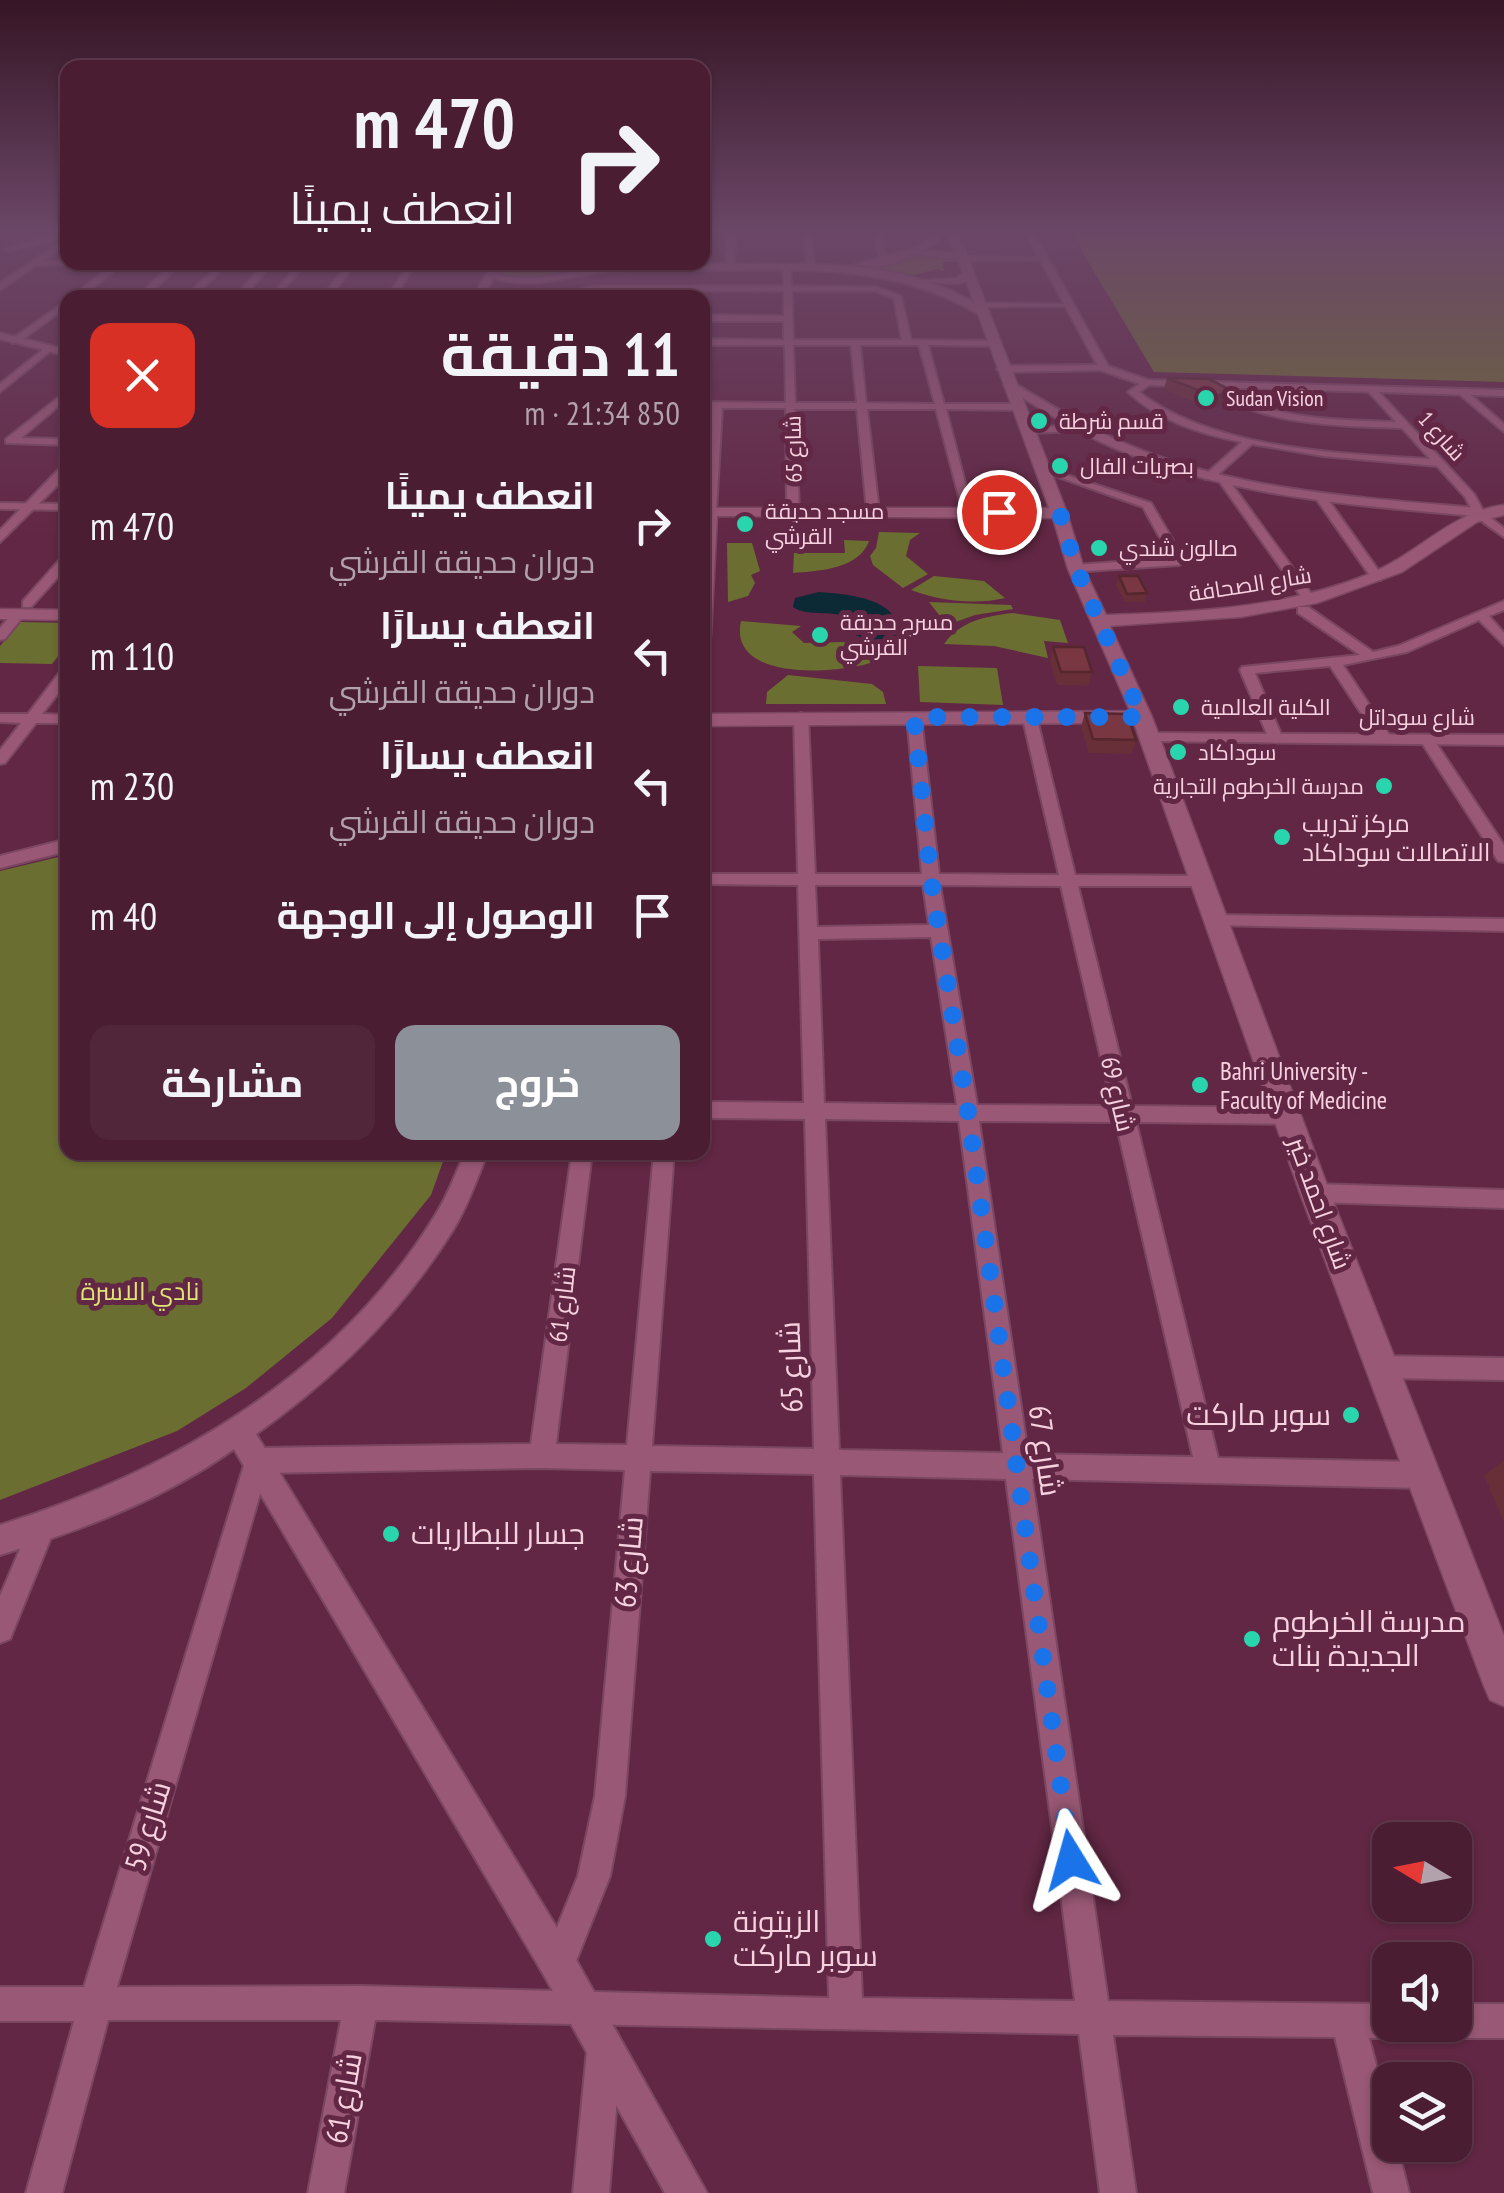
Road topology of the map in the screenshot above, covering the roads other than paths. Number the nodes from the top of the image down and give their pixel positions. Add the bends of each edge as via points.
1 (787, 330) edge
2 (905, 330) edge
3 (990, 330) edge
4 (1083, 330) edge
5 (5, 339) edge
6 (710, 342) edge
7 (788, 342) junction
8 (856, 342) junction
9 (908, 342) junction
10 (923, 343) junction
11 (994, 343) junction
12 (49, 349) junction
13 (60, 351) edge
14 (1104, 368) junction
15 (1002, 369) junction
16 (1148, 383) junction
17 (1008, 384) junction
18 (1214, 385) junction
19 (0, 389) edge
20 (1372, 390) junction
21 (1462, 392) junction
22 (1504, 393) edge
23 (60, 399) edge
24 (710, 405) edge
25 (717, 405) junction
26 (792, 406) junction
27 (864, 406) junction
28 (939, 407) junction
29 (1018, 407) junction
30 (1404, 425) junction
31 (1078, 429) junction
32 (1504, 429) edge
33 (1030, 430) junction
34 (6, 441) edge
35 (1250, 441) junction
36 (60, 442) edge
37 (710, 446) edge
38 (716, 446) junction
39 (1438, 463) junction
40 (1043, 468) junction
41 (60, 475) edge
42 (1209, 477) junction
43 (1224, 481) junction
44 (710, 485) edge
45 (1323, 500) junction
46 (0, 506) edge
47 (29, 506) junction
48 (60, 507) edge
49 (794, 510) junction
50 (710, 511) edge
51 (874, 511) junction
52 (969, 512) junction
53 (1060, 513) junction
54 (1493, 514) edge
55 (1504, 534) edge
56 (0, 538) edge
57 (60, 566) edge
58 (1076, 568) junction
59 (1377, 578) junction
60 (0, 604) edge
61 (1306, 605) junction
62 (1504, 605) edge
63 (60, 606) edge
64 (15, 611) edge
65 (60, 614) edge
66 (1483, 617) junction
67 (1101, 624) junction
68 (0, 636) edge
69 (1504, 642) edge
70 (1372, 656) junction
71 (1334, 662) junction
72 (60, 681) edge
73 (1029, 715) junction
74 (801, 717) junction
75 (914, 717) junction
76 (0, 718) edge
77 (30, 718) junction
78 (60, 719) edge
79 (710, 720) edge
80 (1146, 727) junction
81 (1276, 738) junction
82 (1385, 740) junction
83 (1427, 740) junction
84 (1504, 740) edge
85 (0, 760) edge
86 (60, 847) edge
87 (1504, 858) edge
88 (0, 862) edge
89 (710, 879) edge
90 (807, 879) junction
91 (931, 880) junction
92 (1067, 880) junction
93 (1202, 881) junction
94 (1217, 921) junction
95 (1504, 925) edge
96 (939, 931) junction
97 (809, 934) junction
98 (710, 1110) edge
99 (815, 1111) junction
100 (968, 1112) junction
101 (1122, 1112) junction
102 (1288, 1116) junction
103 (474, 1160) edge
104 (581, 1160) edge
105 (663, 1160) edge
106 (1315, 1192) junction
107 (1504, 1199) edge
108 (1380, 1366) junction
109 (1504, 1369) edge
110 (239, 1430) junction
111 (542, 1456) junction
112 (638, 1458) junction
113 (257, 1460) junction
114 (826, 1462) junction
115 (1014, 1468) junction
116 (1208, 1472) junction
117 (1421, 1475) junction
118 (41, 1530) junction
119 (0, 1540) edge
120 (0, 1629) edge
121 (1494, 1634) edge
122 (1504, 1686) edge
123 (558, 1964) junction
124 (361, 2003) junction
125 (0, 2004) edge
126 (95, 2005) junction
127 (584, 2011) junction
128 (846, 2016) junction
129 (1094, 2016) junction
130 (1348, 2020) junction
131 (1372, 2020) edge
132 (1472, 2021) edge
133 (1504, 2022) edge
134 (604, 2050) junction
135 (44, 2193) edge
136 (326, 2193) edge
137 (591, 2193) edge
138 (687, 2193) edge
139 (1118, 2193) edge
140 (1390, 2193) edge

1 - 7 street, شارع 65
2 - 9 street
3 - 11 main road, شارع احمد خير
4 - 14 street
5 - 12 street
6 - 7 street
7 - 8 street
7 - 26 street, شارع 65
8 - 9 street
8 - 27 street
9 - 10 street
10 - 11 street
10 - 28 street
11 - 15 main road, شارع احمد خير
12 - 13 street
12 - 19 street
14 - 15 street
14 - 16 street
15 - 17 main road, شارع احمد خير
16 - 18 street
16 - 35 street via 1133,392 1148,406
17 - 29 main road, شارع احمد خير
17 - 31 street
18 - 20 street
18 - 30 street via 1241,401 1291,414
20 - 21 street
20 - 30 street, شارع 1
21 - 22 street
21 - 32 street
23 - 34 street
24 - 25 street
25 - 26 street
25 - 38 street
26 - 27 street
26 - 49 street, شارع 65
27 - 28 street
27 - 51 street
28 - 29 street
28 - 52 street
29 - 33 main road, شارع احمد خير
30 - 39 street, شارع 1
31 - 33 street
31 - 42 street
33 - 40 main road, شارع احمد خير
34 - 36 street
35 - 39 street via 1345,458
35 - 42 street
37 - 38 street
38 - 44 street
39 - 54 street, شارع 1
40 - 53 main road, شارع احمد خير
40 - 58 street via 1147,504 1179,561
41 - 47 street
42 - 43 street
43 - 45 street
43 - 61 street
45 - 54 street
45 - 59 street
46 - 47 street
47 - 48 street
47 - 56 street
49 - 50 main road
49 - 51 main road
51 - 52 main road
52 - 53 main road
53 - 58 main road, شارع احمد خير
54 - 55 street, شارع 1
54 - 59 main road, شارع الصحافة
54 - 61 main road, شارع الصحافة via 1404,576
57 - 64 street
58 - 67 main road, شارع احمد خير
59 - 61 main road, شارع الصحافة
60 - 64 main road
61 - 67 main road, شارع الصحافة via 1220,622
61 - 70 street
62 - 66 street
63 - 64 main road
64 - 65 main road
64 - 68 street
66 - 69 street
66 - 70 street
67 - 80 main road, شارع احمد خير
70 - 71 street
71 - 81 street via 1245,672
71 - 82 street
72 - 77 street
73 - 75 main road
73 - 80 main road
73 - 92 street, شارع 69
74 - 75 main road
74 - 79 main road
74 - 90 street, شارع 65
75 - 91 street, شارع 67
76 - 77 street
77 - 78 street
77 - 85 street
80 - 81 street, شارع سوداتل
80 - 93 main road, شارع احمد خير
81 - 82 street, شارع سوداتل
82 - 83 street, شارع سوداتل
83 - 84 street, شارع سوداتل
83 - 87 street
86 - 88 street
89 - 90 street
90 - 91 street
90 - 97 street, شارع 65
91 - 92 street
91 - 96 street, شارع 67
92 - 93 street
92 - 101 street, شارع 69
93 - 94 main road, شارع احمد خير
94 - 95 street
94 - 102 main road, شارع احمد خير
96 - 97 street
96 - 100 street, شارع 67
97 - 99 street, شارع 65
98 - 99 street
99 - 100 street
99 - 114 street, شارع 65
100 - 101 street
100 - 115 street, شارع 67
101 - 102 street
101 - 116 street, شارع 69
102 - 106 main road, شارع احمد خير
103 - 110 street via 464,1190 406,1280 317,1372
104 - 111 street, شارع 61
105 - 112 street, شارع 63
106 - 107 street
106 - 108 main road, شارع احمد خير
108 - 109 street
108 - 117 main road, شارع احمد خير
110 - 113 street
110 - 118 street via 142,1486
111 - 112 street
111 - 113 street
112 - 114 street
112 - 123 street, شارع 63 via 610,1796 594,1876
113 - 123 street
113 - 126 street, شارع 59
114 - 115 street
114 - 128 street, شارع 65
115 - 116 street
115 - 129 street, شارع 67
116 - 117 street
117 - 121 main road, شارع احمد خير
118 - 119 street
118 - 120 street
121 - 122 main road, شارع احمد خير
123 - 127 street
124 - 126 street
124 - 127 street
124 - 136 street, شارع 61
125 - 126 street
126 - 135 street, شارع 59
127 - 128 street
127 - 134 street
128 - 129 street
129 - 130 street
129 - 139 street, شارع 67
130 - 131 street
130 - 140 street
132 - 133 street
134 - 137 street
134 - 138 street

